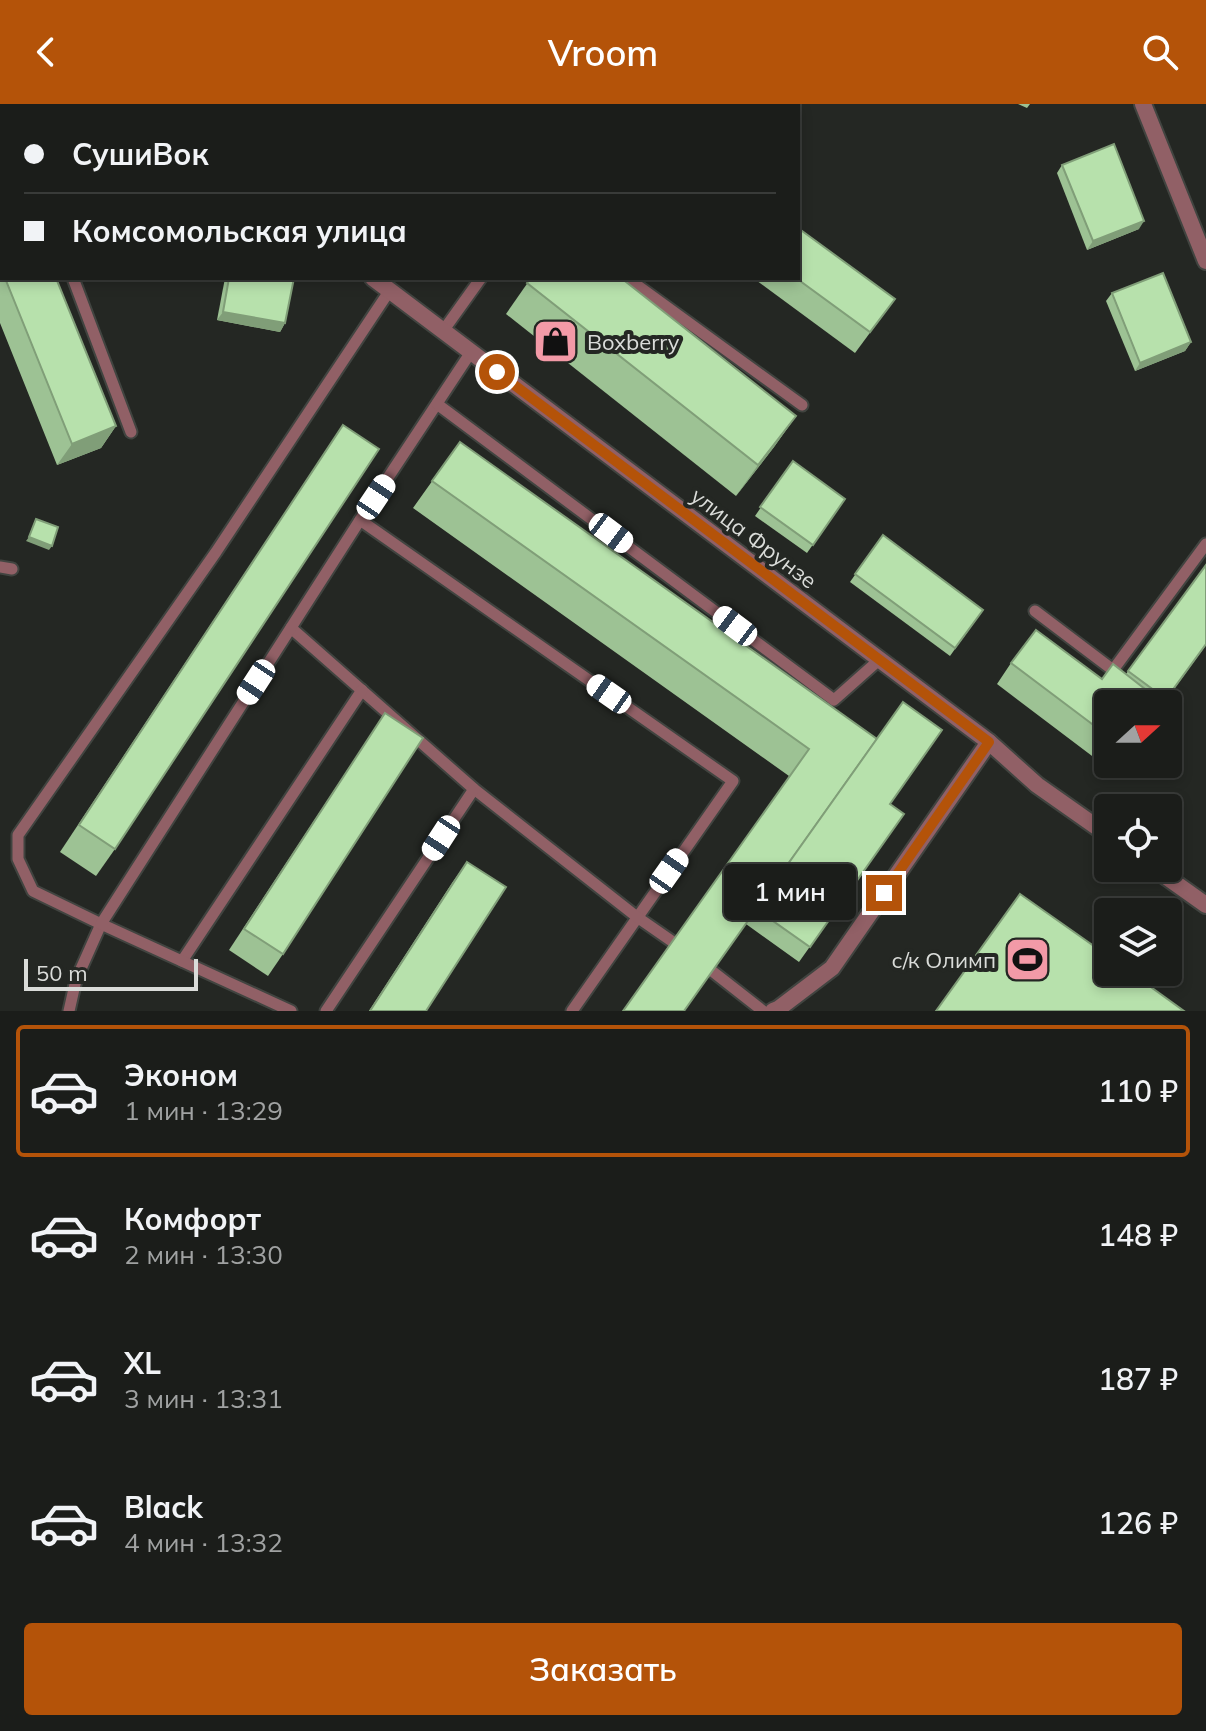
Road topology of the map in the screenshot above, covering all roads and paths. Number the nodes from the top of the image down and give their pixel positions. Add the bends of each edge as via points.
1 (1143, 104) edge
2 (1206, 261) edge
3 (74, 280) edge
4 (376, 280) edge
5 (480, 280) edge
6 (630, 280) edge
7 (390, 290) junction
8 (443, 331) junction
9 (471, 352) junction
10 (437, 404) junction
11 (802, 405) dead end
12 (131, 432) dead end
13 (360, 520) junction
14 (1206, 544) edge
15 (1035, 611) dead end
16 (291, 628) junction
17 (879, 660) junction
18 (362, 690) junction
19 (989, 742) junction
20 (474, 789) junction
21 (1094, 825) edge
22 (1174, 882) edge
23 (1206, 905) edge
24 (637, 917) junction
25 (101, 924) junction
26 (673, 942) edge
27 (182, 961) junction
28 (712, 971) edge
29 (69, 1011) edge
30 (291, 1011) edge
31 (326, 1011) edge
32 (572, 1011) edge
33 (763, 1011) edge
34 (773, 1011) edge

1 - 2 street
3 - 12 lane
4 - 7 street, улица Фрунзе
5 - 8 lane
6 - 11 lane
7 - 8 street, улица Фрунзе
7 - 25 lane via 18,835 18,859 33,891
8 - 9 street, улица Фрунзе
9 - 10 lane
9 - 17 street, улица Фрунзе
10 - 13 lane
10 - 17 lane via 834,700
13 - 16 lane
13 - 24 lane via 733,781
14 - 15 lane via 1113,670
16 - 18 lane
16 - 25 lane
17 - 19 street, улица Фрунзе
18 - 20 lane
18 - 27 lane
19 - 21 street, улица Фрунзе
19 - 34 street via 832,968
20 - 24 lane
20 - 31 lane
22 - 23 street
24 - 26 lane
24 - 32 lane
25 - 27 lane
25 - 29 lane via 76,980
27 - 30 lane
28 - 33 lane

